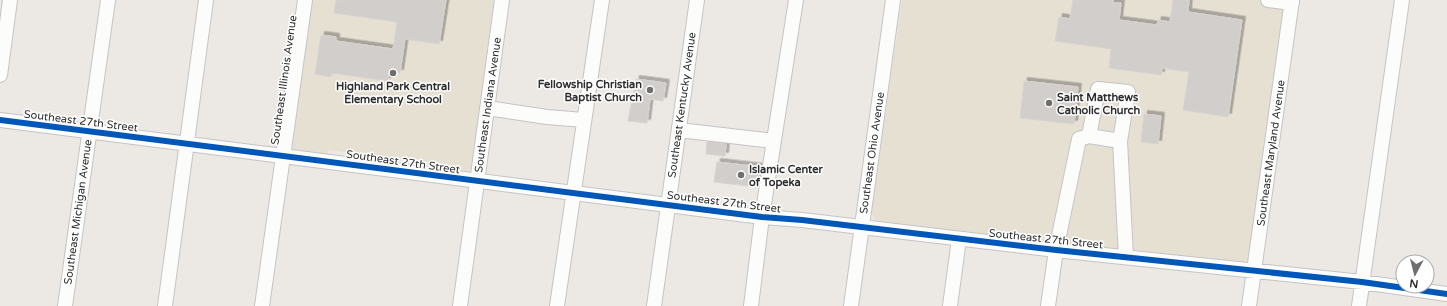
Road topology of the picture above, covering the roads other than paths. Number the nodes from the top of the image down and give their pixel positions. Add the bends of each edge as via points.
1 (10, 0) edge
2 (108, 0) edge
3 (206, 0) edge
4 (305, 0) edge
5 (502, 0) edge
6 (602, 0) edge
7 (697, 0) edge
8 (796, 0) edge
9 (894, 0) edge
10 (1268, 0) edge
11 (1402, 0) edge
12 (1292, 2) edge
13 (0, 75) edge
14 (487, 108) junction
15 (0, 120) edge
16 (584, 120) junction
17 (679, 130) junction
18 (89, 132) junction
19 (1089, 136) junction
20 (774, 141) junction
21 (1120, 141) junction
22 (188, 144) junction
23 (283, 157) junction
24 (478, 182) junction
25 (573, 193) junction
26 (668, 205) junction
27 (762, 217) junction
28 (862, 227) junction
29 (959, 239) junction
30 (1056, 250) junction
31 (1126, 258) junction
32 (1254, 272) junction
33 (1362, 282) junction
34 (1447, 294) edge
35 (65, 306) edge
36 (165, 306) edge
37 (262, 306) edge
38 (460, 306) edge
39 (557, 306) edge
40 (654, 306) edge
41 (751, 306) edge
42 (851, 306) edge
43 (950, 306) edge
44 (1048, 306) edge
45 (1249, 306) edge
46 (1359, 306) edge

1 - 13 street
2 - 18 street, Southeast Michigan Avenue
3 - 22 street
4 - 23 street, Southeast Illinois Avenue
5 - 14 street, Southeast Indiana Avenue
6 - 16 street
7 - 17 street, Southeast Kentucky Avenue
8 - 20 street
9 - 28 street, Southeast Ohio Avenue
10 - 12 street
11 - 33 street
12 - 32 street, Southeast Maryland Avenue
14 - 16 street
14 - 24 street, Southeast Indiana Avenue
15 - 18 street, Southeast 27th Street
16 - 25 street
17 - 20 street
17 - 26 street, Southeast Kentucky Avenue
18 - 22 street, Southeast 27th Street
18 - 35 street, Southeast Michigan Avenue
19 - 21 street
19 - 21 street via 1098,89 1128,92
19 - 30 street via 1079,139
20 - 27 street
21 - 31 street
22 - 23 street, Southeast 27th Street
22 - 36 street
23 - 24 street, Southeast 27th Street
23 - 37 street, Southeast Illinois Avenue
24 - 25 street, Southeast 27th Street
24 - 38 street, Southeast Indiana Avenue
25 - 26 street, Southeast 27th Street
25 - 39 street
26 - 27 street, Southeast 27th Street
26 - 40 street, Southeast Kentucky Avenue
27 - 28 street, Southeast 27th Street
27 - 41 street
28 - 29 street, Southeast 27th Street
28 - 42 street, Southeast Ohio Avenue
29 - 30 street, Southeast 27th Street
29 - 43 street
30 - 31 street, Southeast 27th Street
30 - 44 street
31 - 32 street, Southeast 27th Street
32 - 33 street, Southeast 27th Street
32 - 45 street, Southeast Maryland Avenue
33 - 34 street, Southeast 27th Street
33 - 46 street

